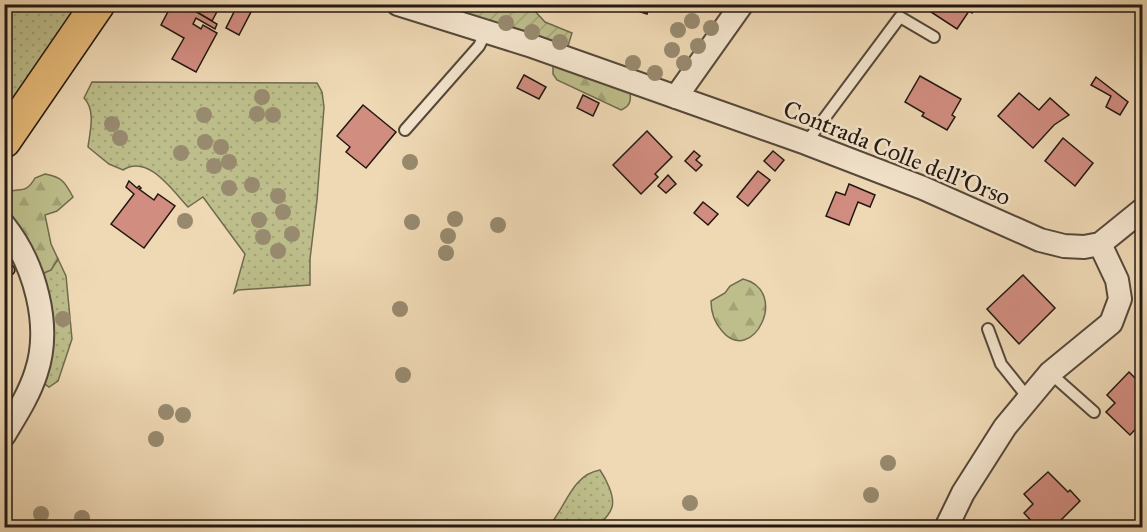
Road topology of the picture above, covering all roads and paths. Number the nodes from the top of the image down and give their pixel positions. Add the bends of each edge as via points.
1 (98, 4) edge
2 (398, 4) edge
3 (742, 4) edge
4 (486, 32) junction
5 (934, 37) dead end
6 (676, 97) junction
7 (405, 130) dead end
8 (4, 141) edge
9 (806, 143) junction
10 (1143, 210) edge
11 (4, 225) edge
12 (1100, 244) junction
13 (988, 329) dead end
14 (1050, 374) junction
15 (1029, 399) junction
16 (1094, 412) dead end
17 (4, 435) edge
18 (946, 528) edge

1 - 8 main road
2 - 4 street, Contrada Colle dell'Orso
3 - 6 street
4 - 6 street, Contrada Colle dell'Orso
4 - 7 lane via 479,46
5 - 9 lane via 900,17
6 - 9 street, Contrada Colle dell'Orso
9 - 12 street, Contrada Colle dell'Orso via 1040,240 1064,246
10 - 12 street
11 - 17 street via 36,287 42,348 36,373
12 - 14 street via 1117,280 1120,299 1111,323
13 - 15 lane via 1001,364
14 - 15 street
14 - 16 lane
15 - 18 street via 963,493

